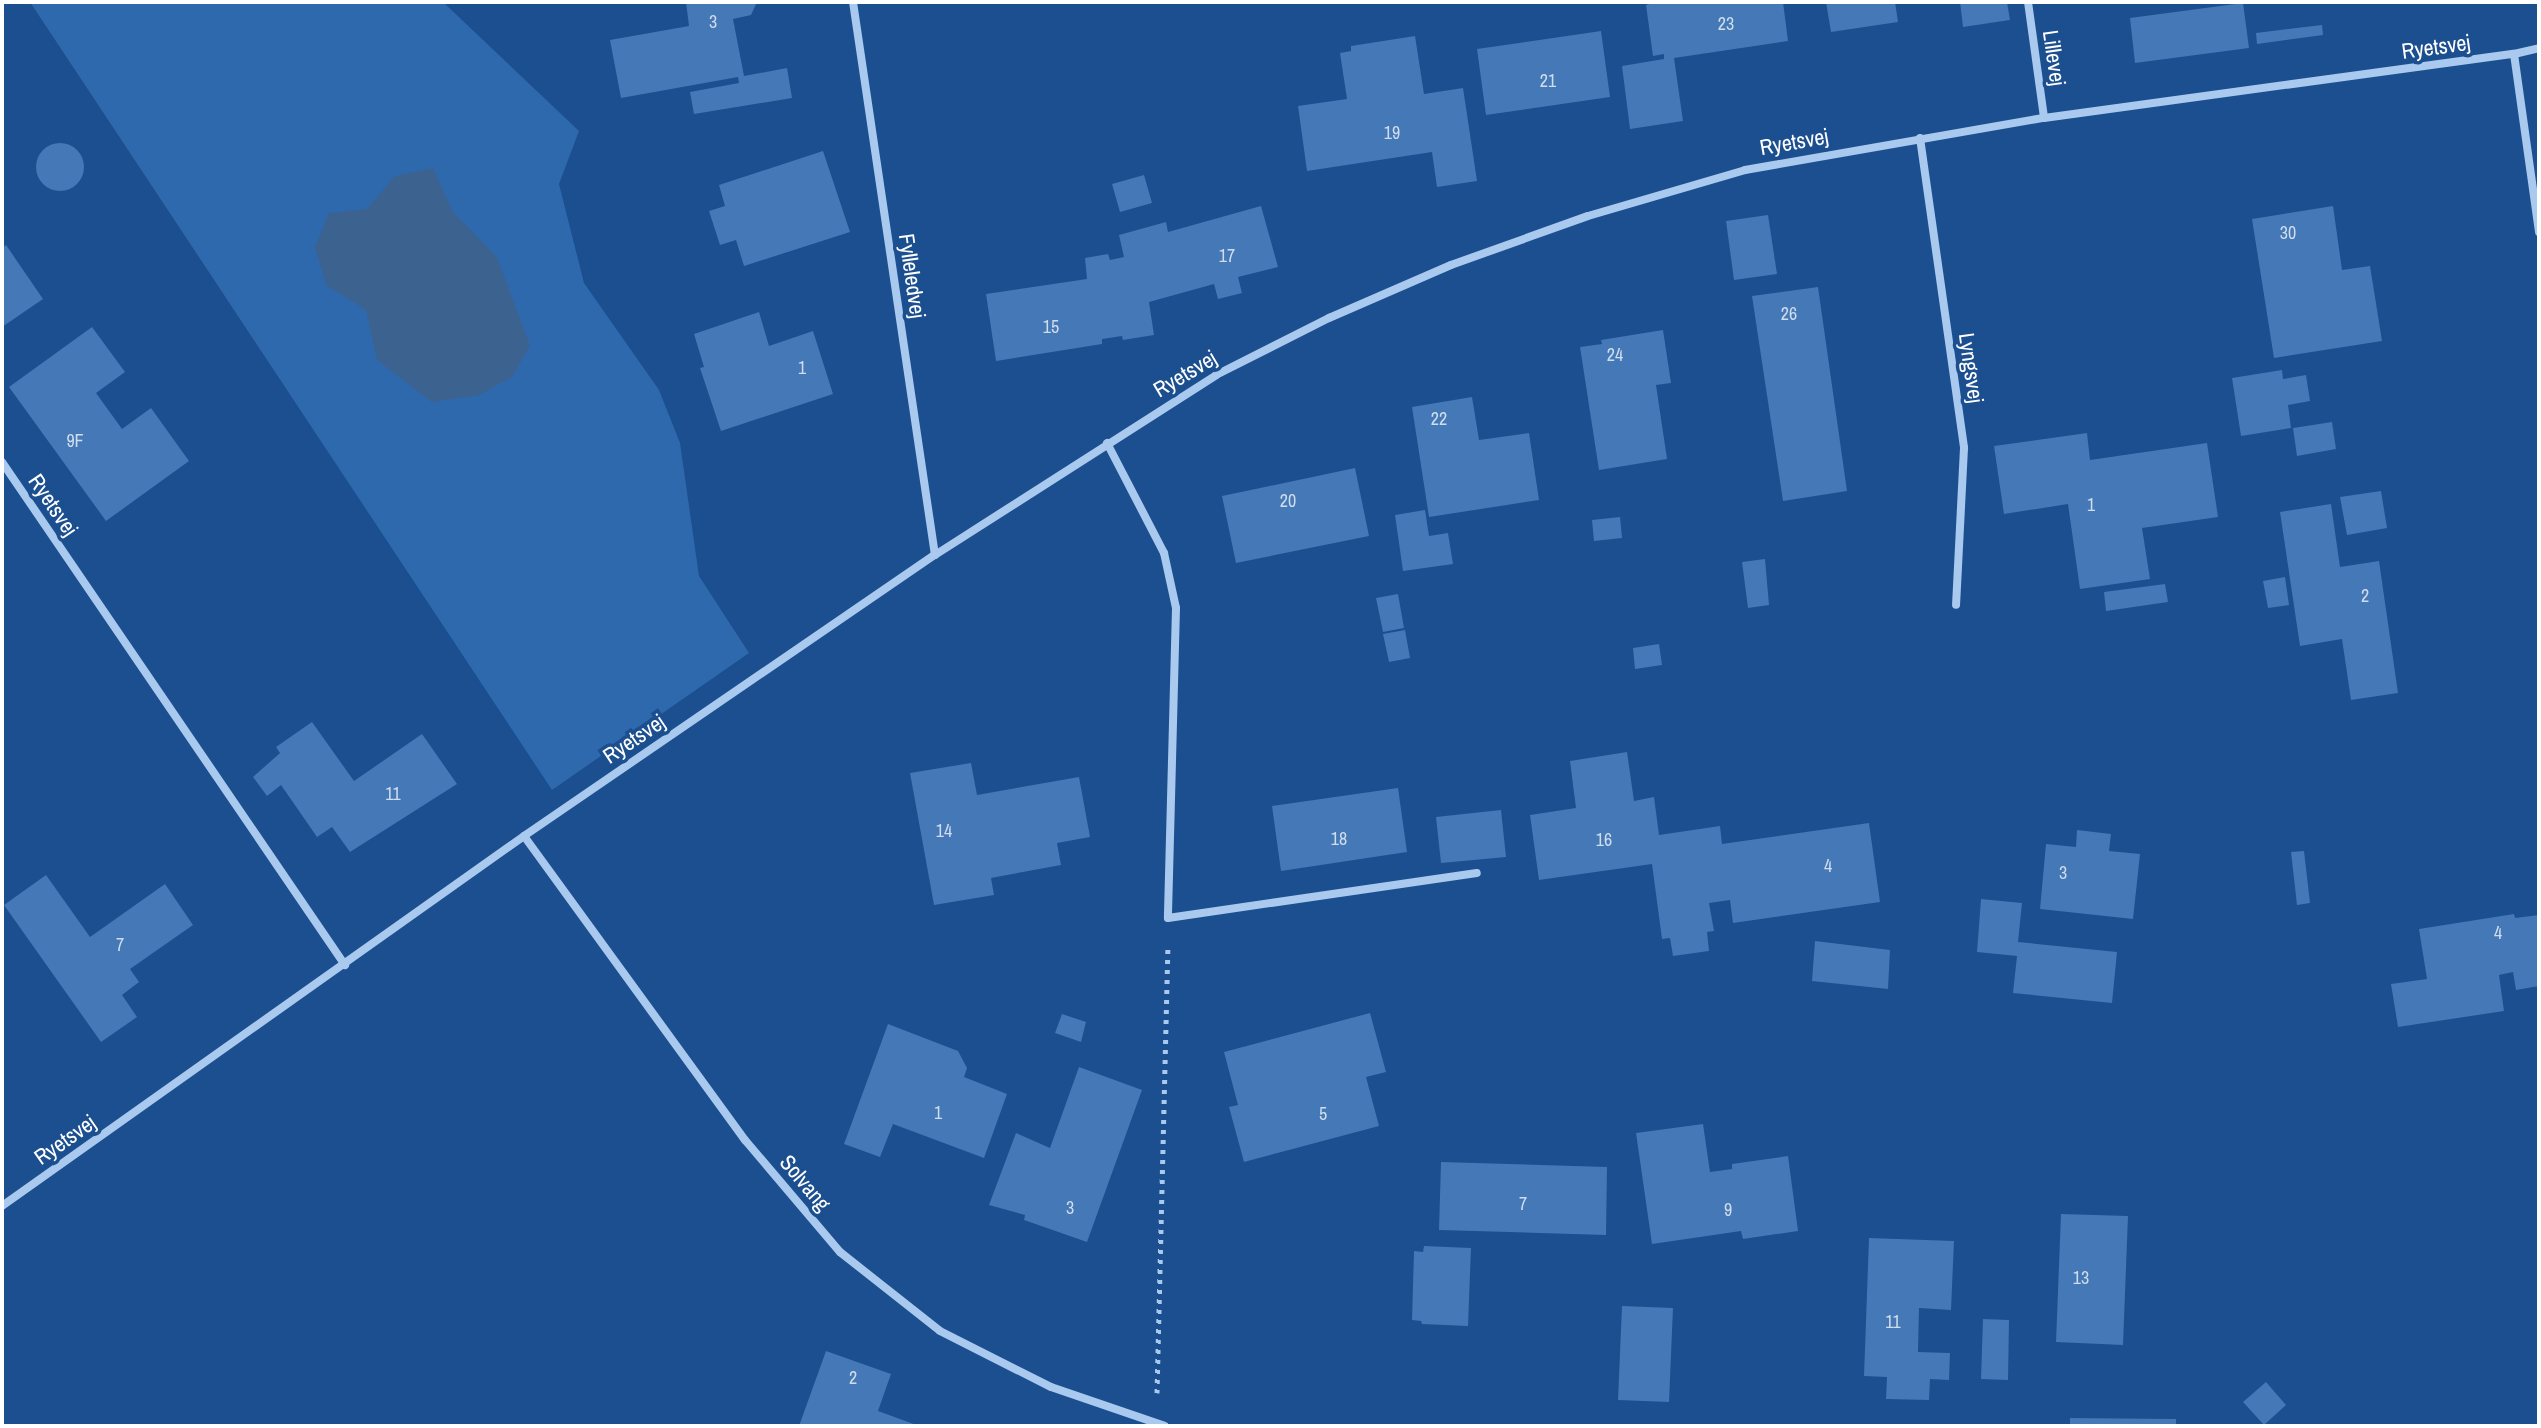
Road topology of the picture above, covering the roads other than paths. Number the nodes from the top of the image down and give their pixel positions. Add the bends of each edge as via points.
1 (853, 2) edge
2 (2028, 2) edge
3 (2539, 48) edge
4 (2514, 54) junction
5 (2044, 118) junction
6 (1920, 138) junction
7 (2539, 232) edge
8 (1107, 443) junction
9 (2, 462) edge
10 (935, 555) junction
11 (1956, 605) dead end
12 (524, 836) junction
13 (1477, 873) dead end
14 (345, 965) junction
15 (2, 1206) edge
16 (1161, 1425) edge

1 - 10 street, Fylleledvej
2 - 5 street, Lillevej
3 - 4 street, Ryetsvej
4 - 5 street, Ryetsvej
4 - 7 street
5 - 6 street, Ryetsvej
6 - 8 street, Ryetsvej via 1745,170 1588,216 1451,265 1216,375
6 - 11 street, Lyngsvej via 1964,448
8 - 10 street, Ryetsvej
8 - 13 street via 1164,553 1176,608 1168,918
9 - 14 street, Ryetsvej
10 - 12 street, Ryetsvej
12 - 14 street, Ryetsvej
12 - 16 street, Solvang via 745,1140 840,1252 940,1331 1051,1387
14 - 15 street, Ryetsvej

